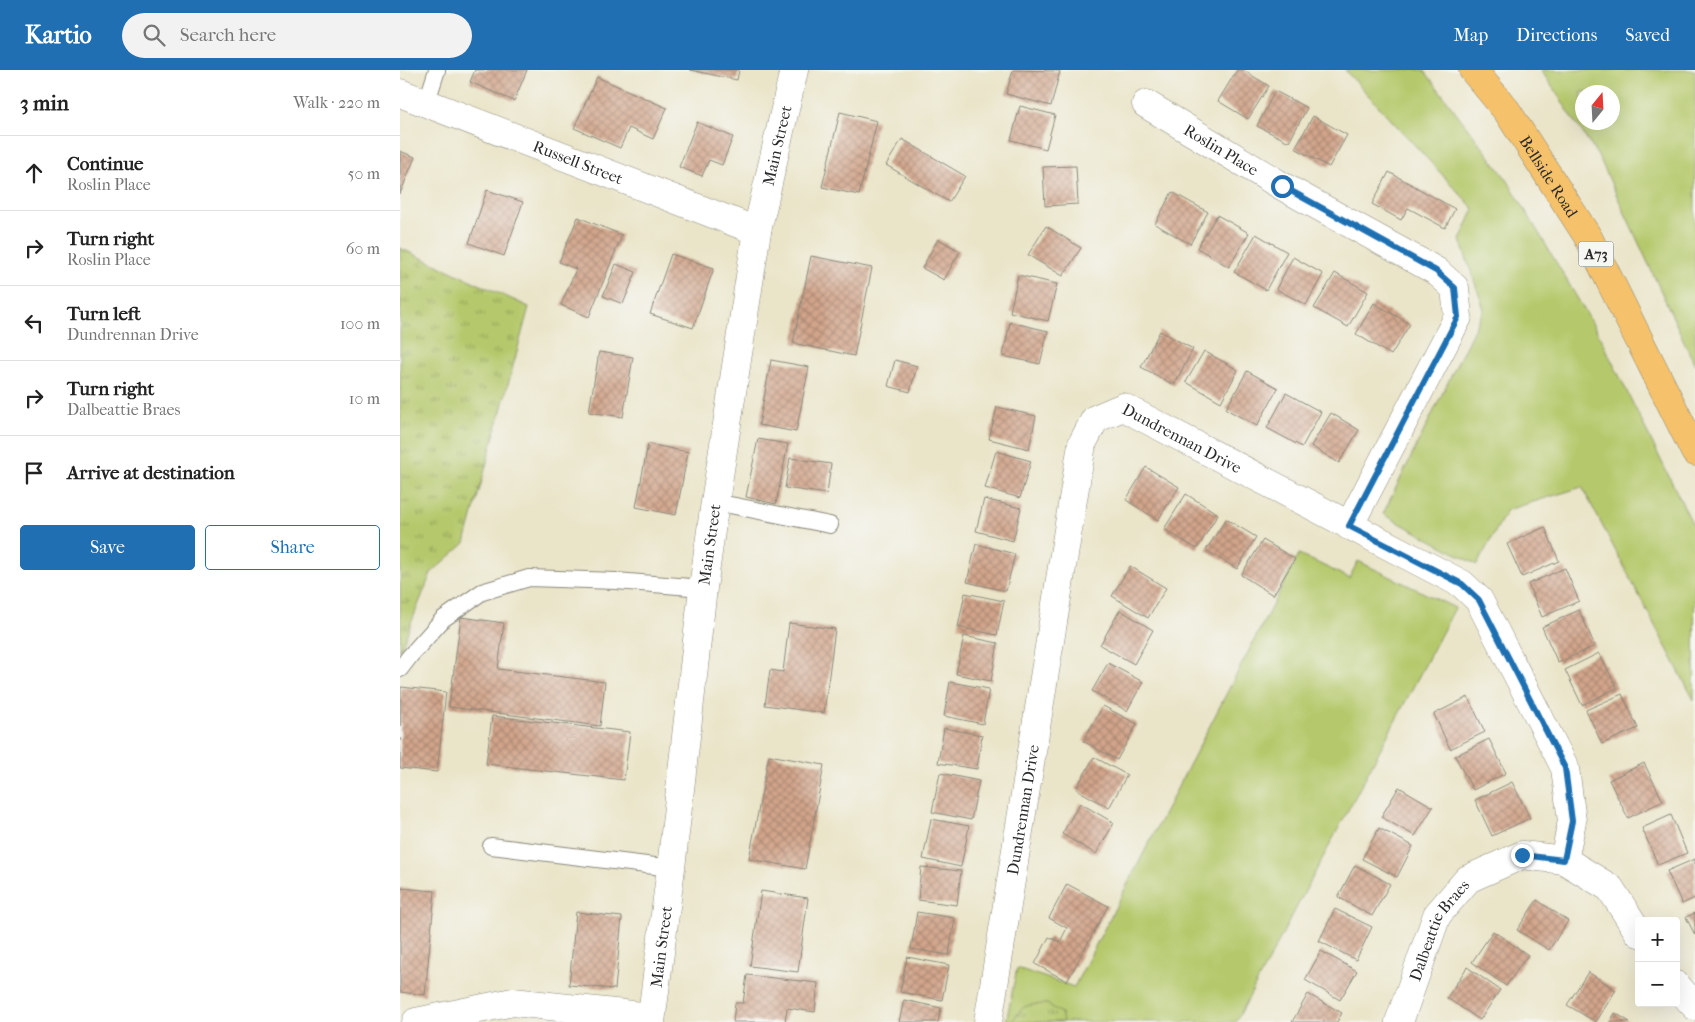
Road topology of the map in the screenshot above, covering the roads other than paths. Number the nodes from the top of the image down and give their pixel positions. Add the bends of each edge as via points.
1 (437, 70) edge
2 (794, 70) edge
3 (1473, 70) edge
4 (400, 94) edge
5 (426, 104) junction
6 (1146, 104) dead end
7 (757, 232) junction
8 (1695, 452) edge
9 (715, 502) junction
10 (830, 525) dead end
11 (1349, 526) junction
12 (703, 588) junction
13 (400, 669) edge
14 (491, 846) dead end
15 (1564, 860) junction
16 (672, 868) junction
17 (1635, 927) edge
18 (1680, 989) edge
19 (1695, 1006) edge
20 (651, 1020) edge
21 (416, 1022) edge
22 (988, 1022) edge
23 (1399, 1022) edge

1 - 5 lane
2 - 7 street, Main Street
3 - 8 main road, Bellside Road / A73 via 1507,111 1588,237
4 - 5 street, Russell Street
5 - 7 street, Russell Street
6 - 11 street, Roslin Place via 1282,186 1436,271 1455,288 1458,317
7 - 9 street, Main Street
9 - 10 lane
9 - 12 street, Main Street
11 - 15 street, Dundrennan Drive via 1462,584 1479,600 1565,768 1572,821
11 - 22 street, Dundrennan Drive via 1123,407 1095,419 1082,444
12 - 13 lane via 529,578 482,592 443,619
12 - 16 street, Main Street
14 - 16 lane
15 - 17 street via 1610,888
15 - 23 street, Dalbeattie Braes via 1522,855 1468,878 1437,915
16 - 20 street, Main Street
18 - 19 street
20 - 21 street via 513,1002

